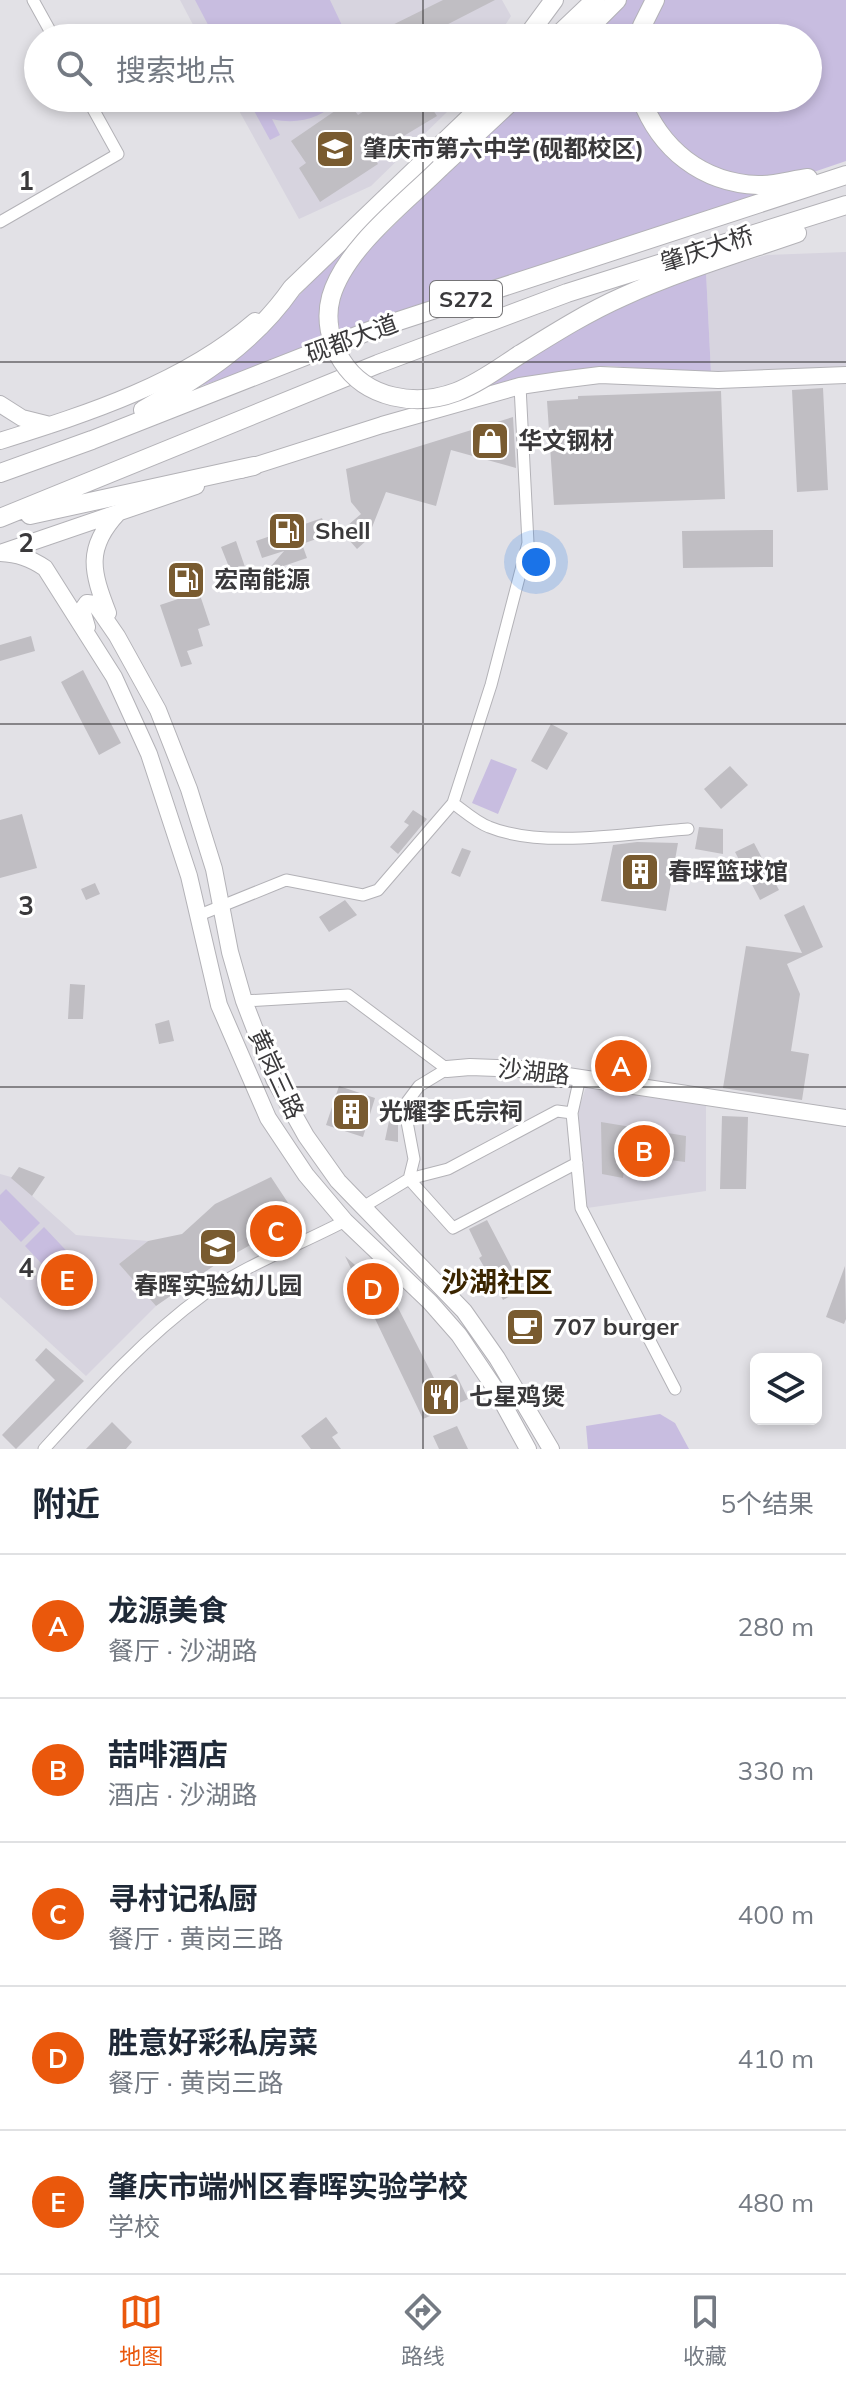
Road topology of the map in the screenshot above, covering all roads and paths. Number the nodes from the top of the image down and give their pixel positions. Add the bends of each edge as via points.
1 (33, 0) edge
2 (554, 0) edge
3 (595, 0) edge
4 (617, 0) edge
5 (655, 0) edge
6 (46, 24) edge
7 (536, 24) edge
8 (570, 24) edge
9 (593, 24) edge
10 (643, 24) edge
11 (95, 112) edge
12 (469, 112) edge
13 (478, 112) edge
14 (497, 112) edge
15 (647, 112) edge
16 (436, 160) junction
17 (846, 174) edge
18 (846, 205) edge
19 (846, 216) edge
20 (0, 222) edge
21 (292, 288) junction
22 (567, 293) joint
23 (846, 375) edge
24 (520, 386) junction
25 (0, 404) edge
26 (51, 425) junction
27 (92, 440) junction
28 (0, 441) edge
29 (254, 466) junction
30 (0, 473) edge
31 (119, 512) junction
32 (0, 519) edge
33 (0, 553) edge
34 (117, 636) junction
35 (91, 640) junction
36 (453, 803) junction
37 (688, 829) dead end
38 (221, 907) junction
39 (197, 916) junction
40 (244, 1001) junction
41 (447, 1069) junction
42 (580, 1077) junction
43 (572, 1113) junction
44 (846, 1118) edge
45 (577, 1163) junction
46 (409, 1179) junction
47 (363, 1207) junction
48 (345, 1221) junction
49 (675, 1389) dead end
50 (44, 1449) edge
51 (528, 1449) edge
52 (551, 1449) edge

1 - 6 street
2 - 7 main road
3 - 8 main road
4 - 9 main road
5 - 10 main road
11 - 20 street via 118,154
12 - 16 main road
13 - 16 main road
14 - 16 main road
15 - 17 main road via 668,146 685,161 730,181 760,185
16 - 19 main road, bridge via 351,258 331,297 335,350 358,380 409,399 454,393 478,382 621,297
16 - 21 main road
17 - 27 main road, 砚都大道 / S272 via 374,329
18 - 22 main road, 肇庆大桥 / S272
21 - 26 main road via 196,362 137,393
21 - 27 main road via 273,316 210,370
22 - 32 main road, 砚都大道 / S272 via 378,364
23 - 24 main road via 718,380 600,375
24 - 29 main road
24 - 36 street via 528,543
25 - 26 main road via 22,418
26 - 28 main road
27 - 30 main road, 砚都大道 / S272
29 - 31 main road
29 - 32 main road
31 - 33 main road
31 - 34 main road via 101,536 93,564
33 - 35 main road, 黄岗三路 via 32,559 45,568
34 - 35 main road via 95,604 87,603 82,610
34 - 38 main road, 黄岗三路 via 158,710 189,789
35 - 39 main road, 黄岗三路 via 149,754
36 - 37 street via 488,827 519,836 554,839
36 - 38 street via 378,890 363,895 286,880
38 - 39 street
38 - 40 main road, 黄岗三路
39 - 48 main road, 黄岗三路 via 219,1005 268,1118
40 - 41 street via 348,995
40 - 47 main road, 黄岗三路 via 274,1079 306,1136
41 - 42 main road, 沙湖路 via 521,1069
41 - 46 street via 419,1086 407,1102 414,1159
42 - 43 street
42 - 44 main road, 沙湖路
43 - 45 street
43 - 46 street via 557,1111 448,1169
45 - 46 street via 453,1228
45 - 49 street via 581,1208
46 - 47 street
47 - 52 main road, 黄岗三路 via 464,1311
48 - 50 street via 206,1293 113,1373
48 - 51 main road, 黄岗三路 via 459,1335

